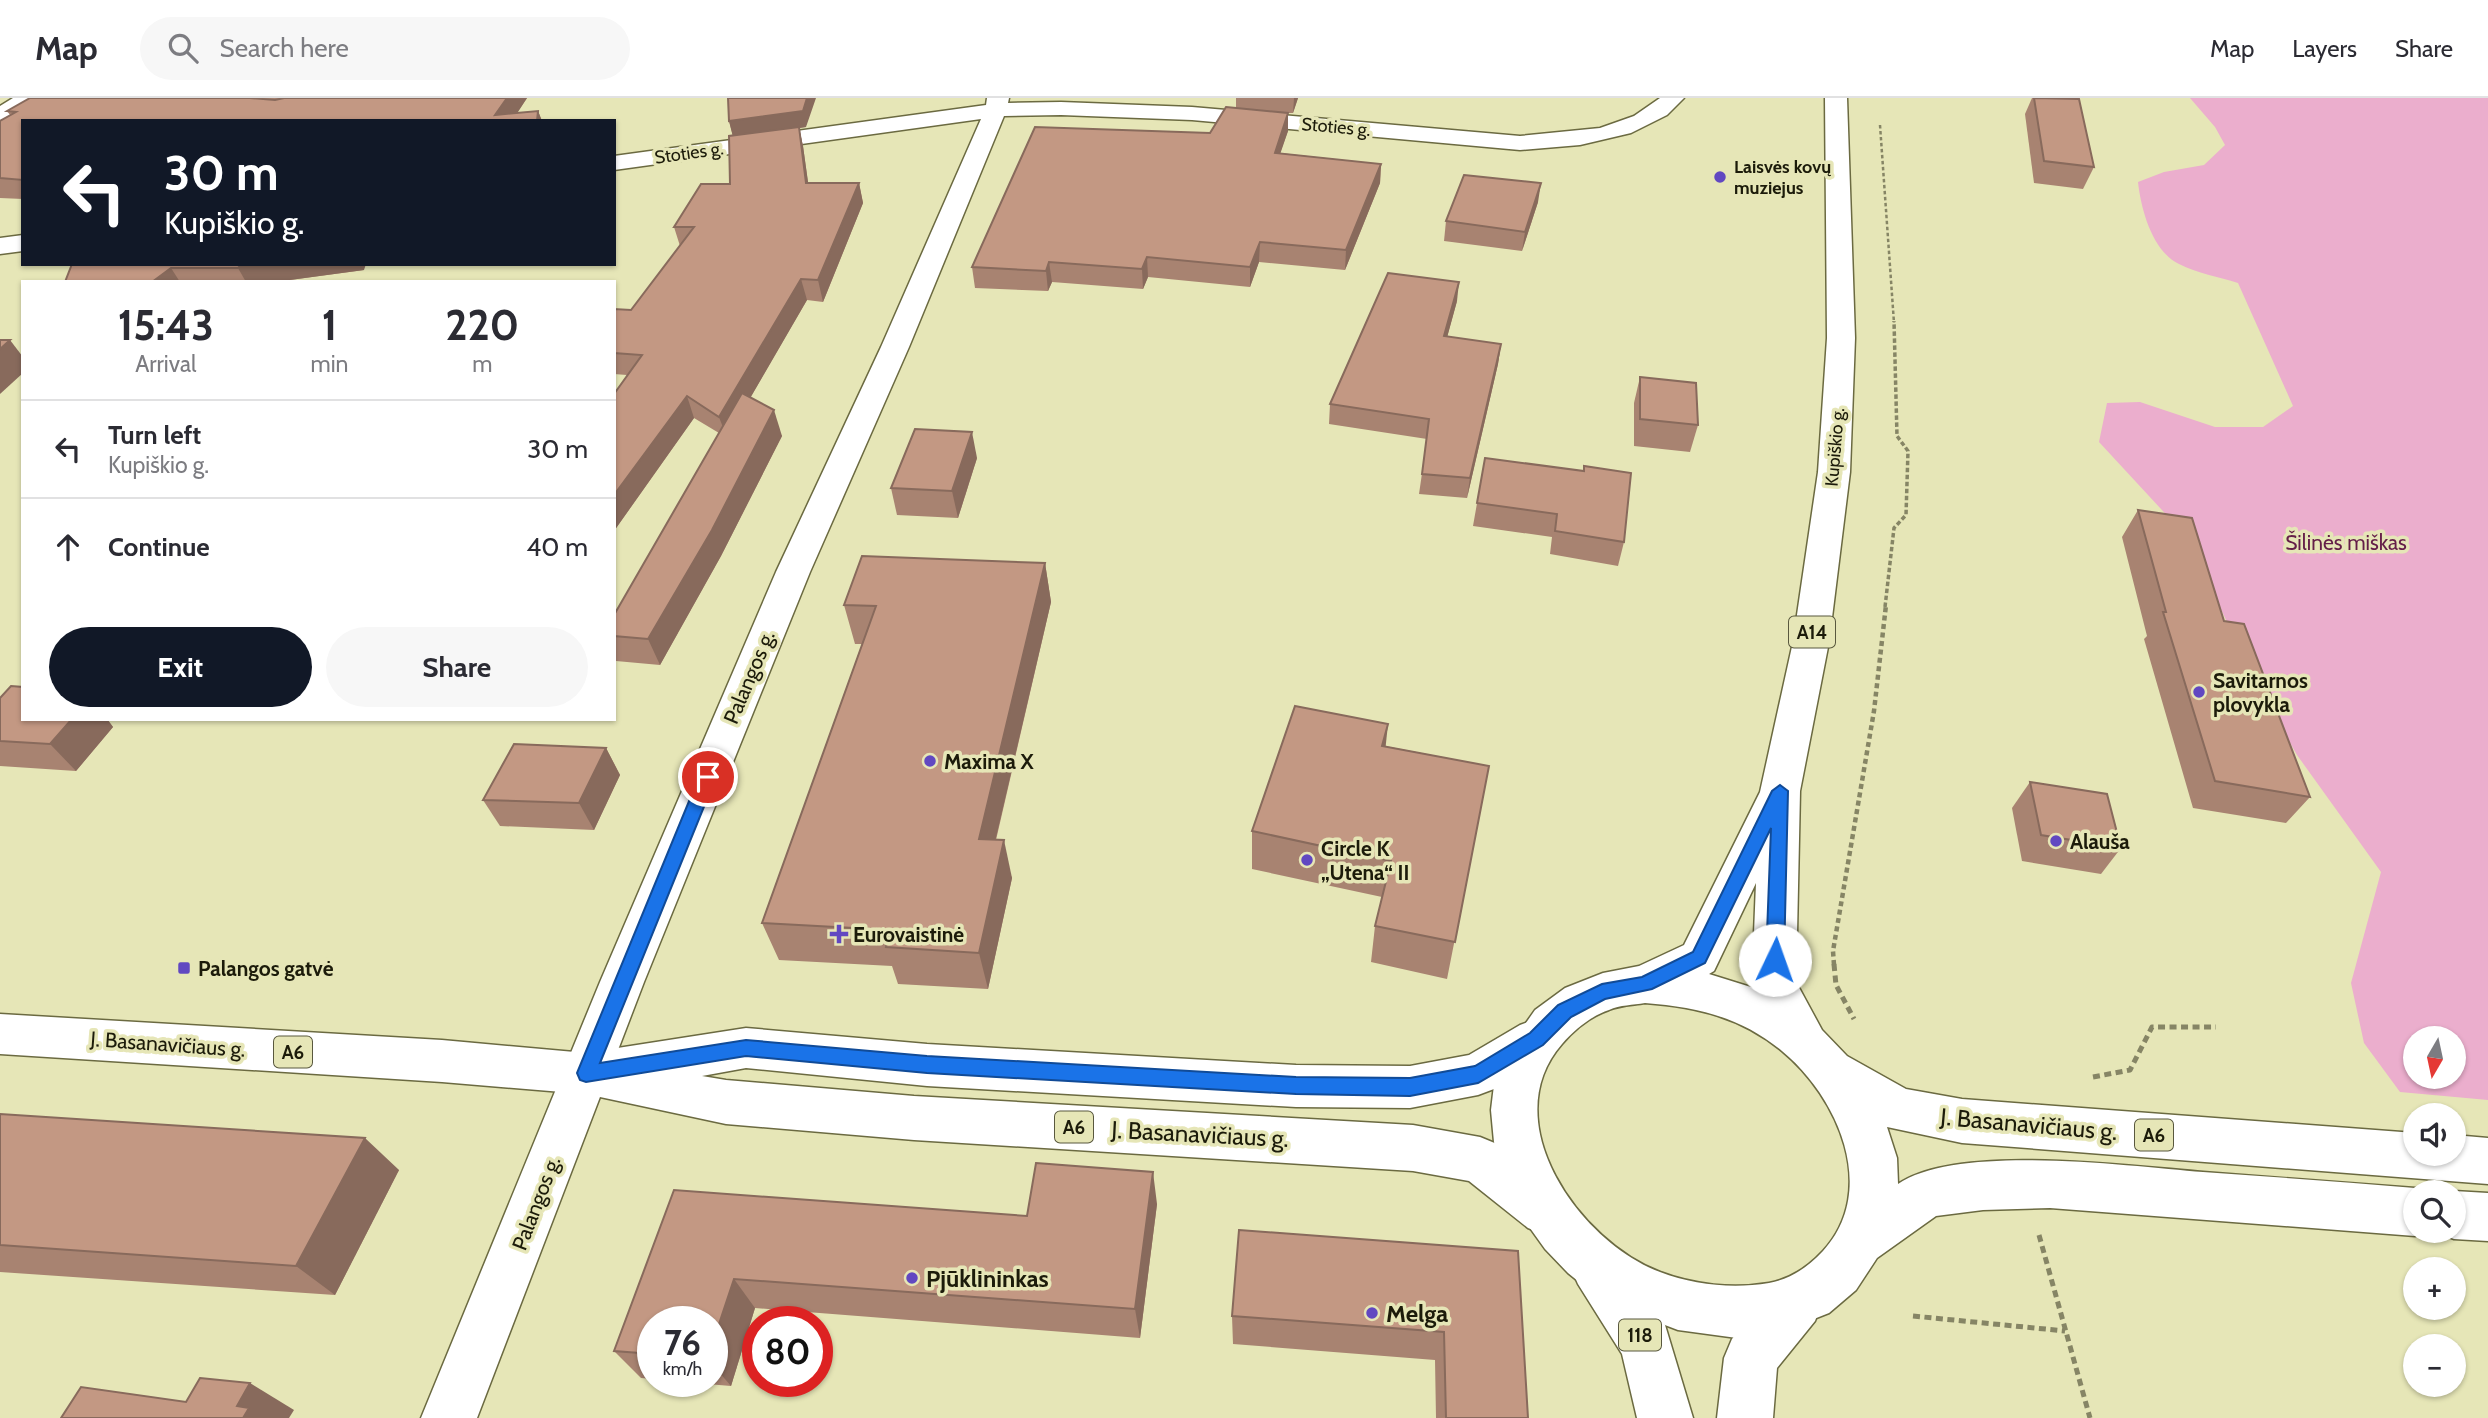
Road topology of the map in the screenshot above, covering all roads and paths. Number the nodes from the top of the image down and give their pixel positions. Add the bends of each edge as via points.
1 (28, 98) edge
2 (1673, 98) edge
3 (1836, 98) edge
4 (997, 104) edge
5 (0, 115) edge
6 (1880, 124) dead end
7 (616, 163) edge
8 (21, 243) edge
9 (0, 246) edge
10 (1780, 791) junction
11 (1645, 984) junction
12 (2216, 1027) dead end
13 (1865, 1028) dead end
14 (0, 1034) edge
15 (1536, 1039) junction
16 (1820, 1058) junction
17 (586, 1073) junction
18 (2084, 1076) dead end
19 (2488, 1161) edge
20 (1546, 1211) junction
21 (2403, 1211) edge
22 (2466, 1216) edge
23 (2488, 1217) edge
24 (2036, 1224) dead end
25 (1863, 1239) junction
26 (1593, 1261) junction
27 (1796, 1302) junction
28 (1913, 1316) dead end
29 (2065, 1331) junction
30 (449, 1418) edge
31 (1665, 1418) edge
32 (1745, 1418) edge
33 (2090, 1418) edge

1 - 5 main road
2 - 4 main road, Stoties g. via 1645,120 1608,132 1520,143 1123,109
3 - 10 main road, Kupiškio g. / A14 via 1841,338 1835,462 1811,642
4 - 7 main road, Stoties g.
4 - 17 main road, Palangos g. via 895,347 793,572
6 - 13 path via 1893,298 1897,436 1908,451 1906,515 1894,528 1874,711 1833,951 1836,985 1854,1019
8 - 9 main road
10 - 11 main road, Kupiškio g. / A14 via 1699,958
10 - 16 main road, Kupiškio g. / A14 via 1774,984
11 - 15 main road via 1602,992 1564,1011
11 - 16 main road via 1687,987 1730,998 1771,1017
12 - 18 path via 2152,1027 2130,1070
14 - 17 main road, J. Basanavičiaus g. / A6
15 - 17 main road, J. Basanavičiaus g. / A6 via 1478,1074 1410,1087 1296,1086 927,1065 746,1048
15 - 20 main road via 1518,1076 1514,1119 1523,1166
16 - 19 main road, J. Basanavičiaus g. / A6 via 1898,1109 1962,1121
16 - 25 main road, Kupiškio g. via 1857,1110 1873,1153 1875,1198
17 - 20 main road, J. Basanavičiaus g. / A6 via 726,1102 1412,1148 1479,1160
17 - 30 main road, Palangos g.
20 - 26 main road
21 - 25 main road via 2050,1184 1983,1186 1926,1194
22 - 23 main road
24 - 29 path
25 - 27 main road via 1836,1276
26 - 27 main road via 1641,1291 1693,1308 1747,1312
26 - 31 main road, 118 via 1646,1344
27 - 32 main road via 1751,1358
28 - 29 path
29 - 33 path

